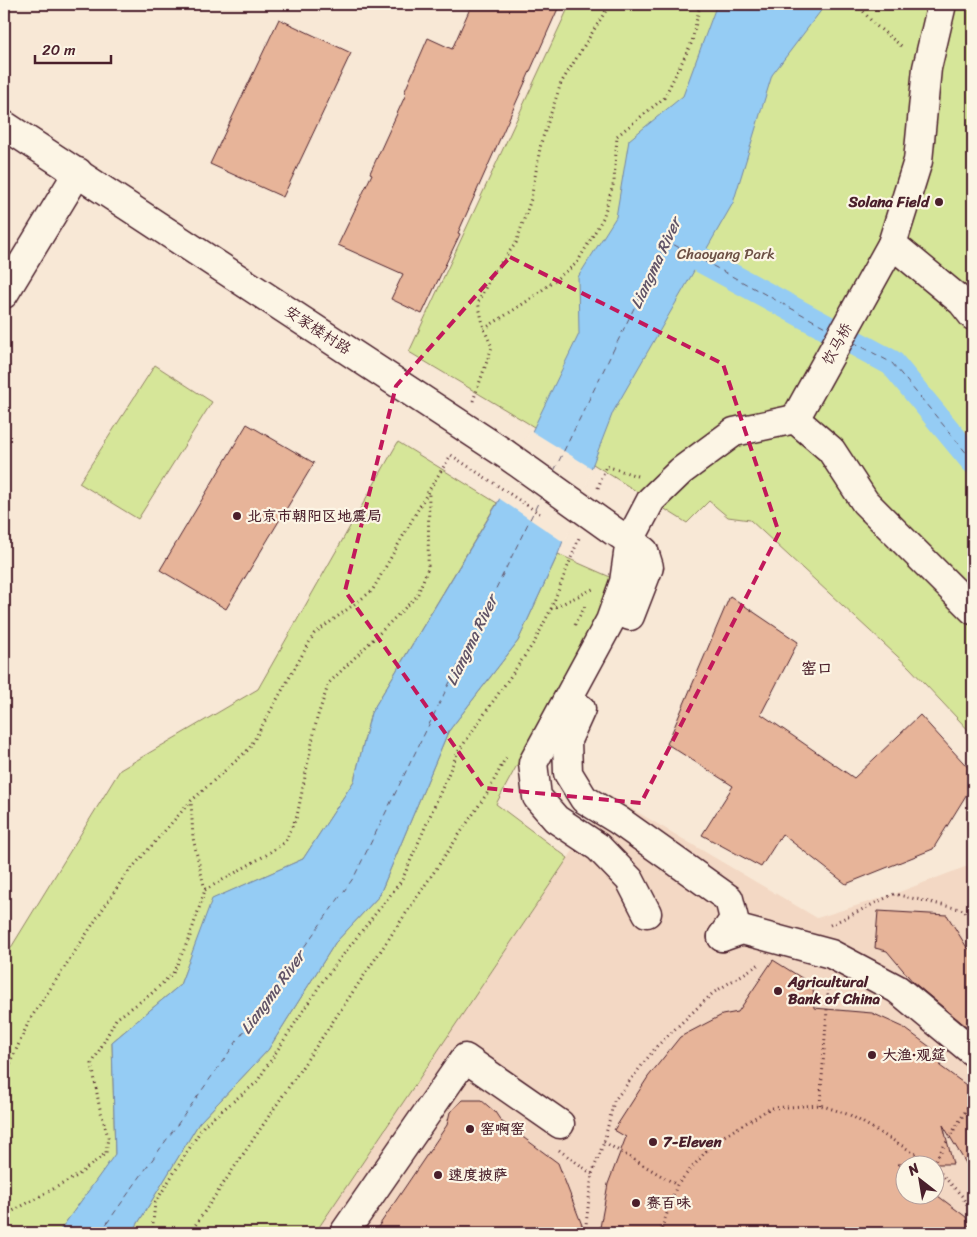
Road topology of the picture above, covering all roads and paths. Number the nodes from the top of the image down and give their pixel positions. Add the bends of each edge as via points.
1 (610, 4) edge
2 (700, 4) edge
3 (857, 4) edge
4 (942, 4) edge
5 (927, 68) junction
6 (4, 125) edge
7 (78, 172) junction
8 (892, 244) junction
9 (4, 294) edge
10 (973, 316) edge
11 (484, 329) junction
12 (795, 419) junction
13 (465, 426) junction
14 (451, 455) junction
15 (489, 480) dead end
16 (429, 490) junction
17 (623, 536) junction
18 (973, 610) edge
19 (572, 630) dead end
20 (510, 750) dead end
21 (191, 801) junction
22 (206, 890) junction
23 (647, 913) dead end
24 (973, 924) edge
25 (793, 943) junction
26 (831, 954) junction
27 (973, 1052) edge
28 (4, 1076) edge
29 (973, 1099) edge
30 (820, 1105) junction
31 (560, 1124) dead end
32 (604, 1142) junction
33 (915, 1154) edge
34 (940, 1154) edge
35 (944, 1177) edge
36 (677, 1185) junction
37 (973, 1217) edge
38 (4, 1222) edge
39 (152, 1233) edge
40 (190, 1233) edge
41 (344, 1233) edge
42 (585, 1233) edge
43 (660, 1233) edge

1 - 11 path via 561,83 540,143 531,199 516,243 493,273 478,302
2 - 11 path via 692,42 664,98 617,136 614,182 606,209 577,263
3 - 5 path via 874,24
4 - 5 street, 饮马桥
5 - 8 street, 饮马桥 via 918,160
6 - 7 street, 安家楼村路
7 - 9 street
7 - 13 street, 安家楼村路
8 - 10 street via 962,302
8 - 12 street, 饮马桥
11 - 13 path via 492,347
12 - 17 street via 734,432 681,471 651,500
12 - 18 street via 831,450 865,502
13 - 14 path
13 - 17 street, 安家楼村路, bridge
14 - 15 path
14 - 16 path
16 - 21 path via 372,591 314,634 249,748
16 - 22 path via 428,568 418,596 329,683 317,718 297,816 285,842
17 - 23 street via 624,582 610,621 533,763 537,797 556,819 598,847 630,880
17 - 25 street, 安家楼村路 via 644,551 649,567 633,609 567,740 568,773 584,799 729,899 734,919 722,937 742,930
19 - 39 path via 594,588 550,609 535,640 458,752 402,880 324,979 256,1083 204,1125 155,1202
20 - 40 path via 488,792
21 - 22 path via 193,838
21 - 28 path via 124,877 29,1020
22 - 38 path via 173,973 151,994 116,1019 92,1064 108,1137 106,1153 77,1176 11,1212
24 - 25 path via 964,910 894,894
25 - 26 street
25 - 32 path via 713,993 656,1046 614,1101
26 - 27 street via 897,989
26 - 30 path
29 - 34 path
30 - 33 path via 850,1115
30 - 36 path via 771,1108 714,1142
31 - 41 street via 465,1058
32 - 36 path
32 - 42 path via 592,1174
35 - 37 path via 962,1196
36 - 43 path

